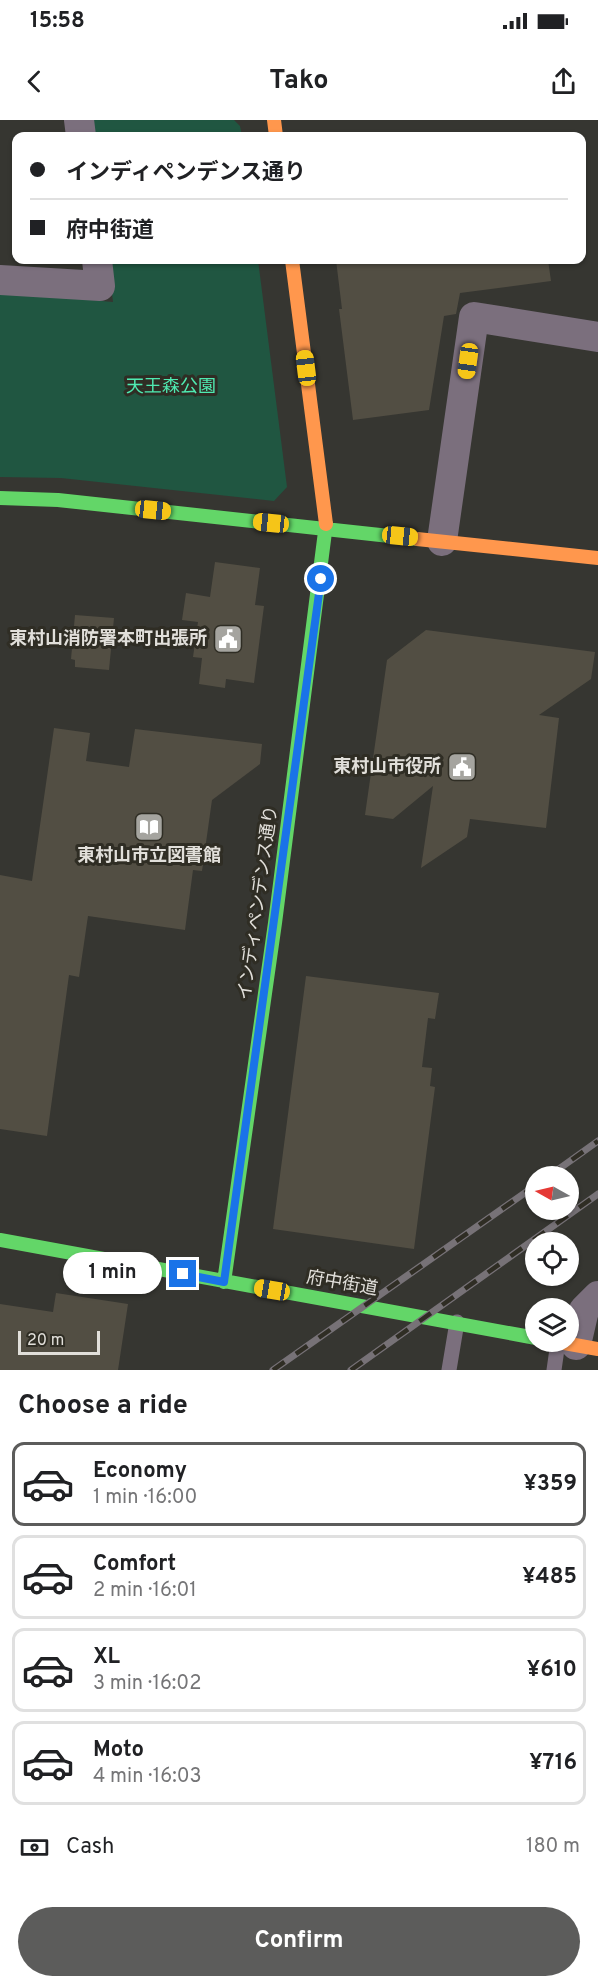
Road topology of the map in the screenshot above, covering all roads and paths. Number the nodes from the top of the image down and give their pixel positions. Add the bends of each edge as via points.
1 (97, 264) edge
2 (293, 264) edge
3 (0, 280) edge
4 (598, 337) edge
5 (0, 498) edge
6 (327, 529) junction
7 (442, 541) junction
8 (598, 558) edge
9 (0, 1240) edge
10 (224, 1282) junction
11 (598, 1296) edge
12 (457, 1322) junction
13 (579, 1325) edge
14 (525, 1336) edge
15 (566, 1352) edge
16 (449, 1370) edge
17 (554, 1370) edge

1 - 3 street via 100,286
2 - 6 street, インディペンデンス通り
4 - 7 street via 474,316
5 - 6 street via 58,500
6 - 7 street
6 - 10 street, インディペンデンス通り
7 - 8 street
9 - 10 street, 府中街道
10 - 12 street, 府中街道
11 - 13 street via 585,1310
12 - 14 street, 府中街道
12 - 16 lane
15 - 17 lane

